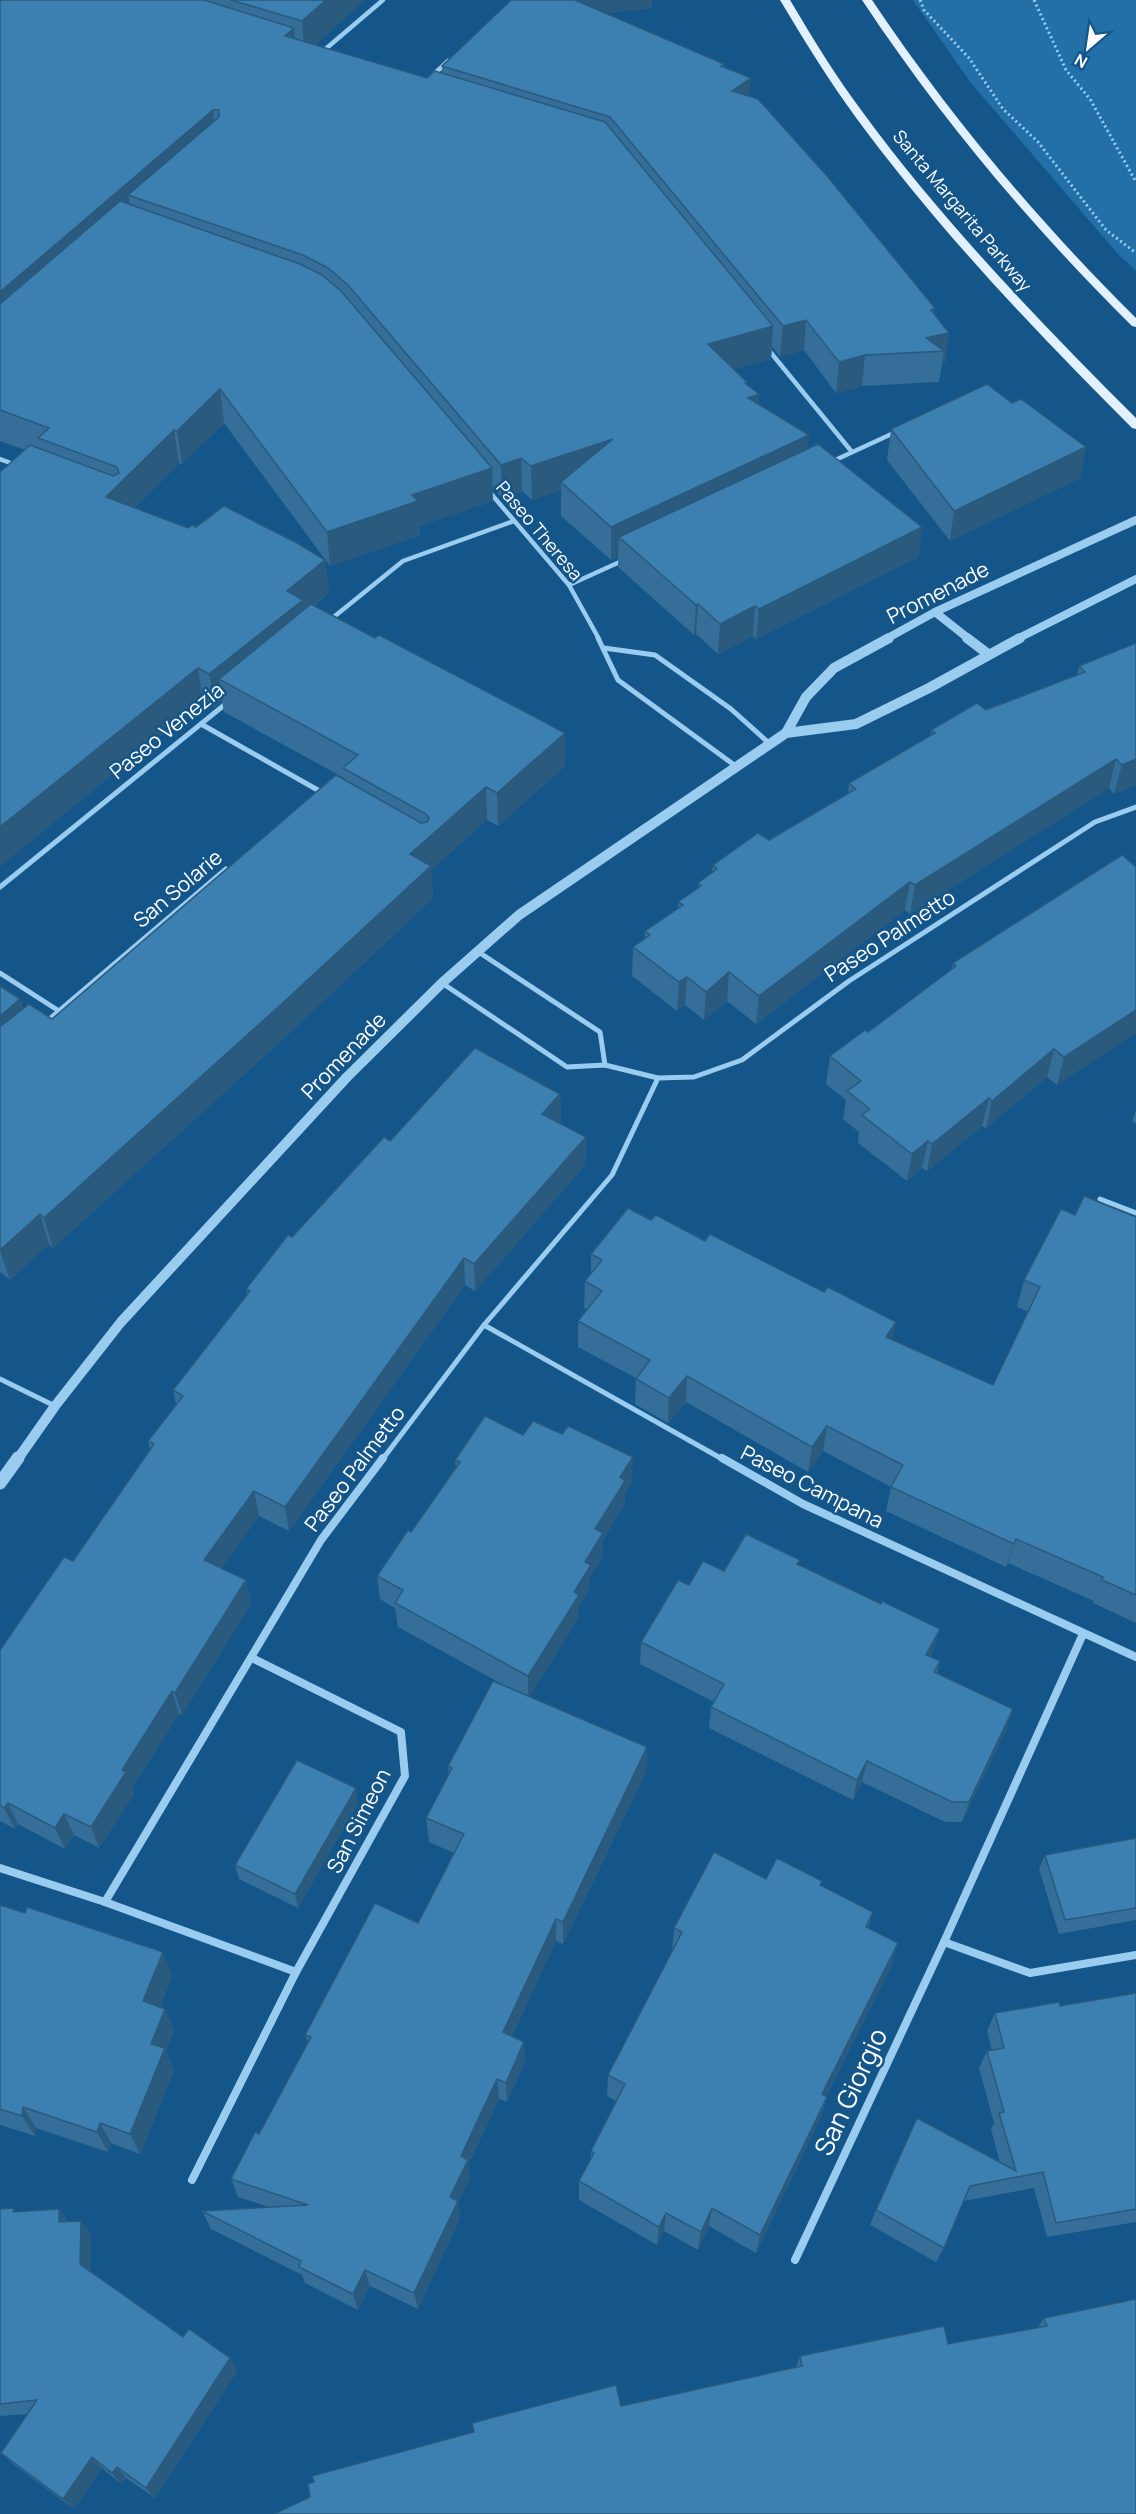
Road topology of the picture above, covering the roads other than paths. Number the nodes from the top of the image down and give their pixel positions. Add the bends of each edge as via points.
1 (383, 0) edge
2 (785, 0) edge
3 (867, 0) edge
4 (321, 52) edge
5 (449, 60) edge
6 (424, 84) edge
7 (1136, 324) edge
8 (763, 342) edge
9 (1136, 425) edge
10 (906, 426) edge
11 (852, 452) junction
12 (0, 459) edge
13 (17, 466) junction
14 (821, 467) edge
15 (27, 470) edge
16 (8, 473) edge
17 (484, 485) edge
18 (1136, 520) edge
19 (514, 521) junction
20 (632, 556) edge
21 (1136, 579) edge
22 (569, 585) junction
23 (935, 612) junction
24 (320, 628) edge
25 (604, 648) junction
26 (988, 654) junction
27 (238, 695) edge
28 (201, 724) junction
29 (786, 733) junction
30 (770, 744) junction
31 (736, 767) junction
32 (319, 791) junction
33 (328, 796) edge
34 (310, 798) edge
35 (1136, 807) edge
36 (229, 867) edge
37 (0, 887) edge
38 (477, 951) junction
39 (0, 973) edge
40 (442, 983) junction
41 (59, 1011) junction
42 (42, 1026) edge
43 (604, 1065) junction
44 (658, 1078) junction
45 (1100, 1199) dead end
46 (1136, 1213) edge
47 (484, 1325) junction
48 (0, 1379) edge
49 (55, 1406) junction
50 (0, 1483) edge
51 (1083, 1634) junction
52 (1136, 1657) edge
53 (252, 1658) junction
54 (0, 1868) edge
55 (105, 1902) junction
56 (944, 1941) junction
57 (1136, 1955) edge
58 (296, 1972) junction
59 (192, 2180) dead end
60 (795, 2260) dead end

1 - 4 street
2 - 9 main road, Santa Margarita Parkway via 850,103 949,228 1030,318
3 - 7 main road via 961,133
5 - 6 street
8 - 11 street
10 - 11 street
11 - 14 street
12 - 13 street
13 - 15 street
13 - 16 street
17 - 19 street, Paseo Theresa
18 - 23 street, Promenade
19 - 22 street, Paseo Theresa
19 - 24 street via 403,561
20 - 22 street
21 - 26 street, Promenade
22 - 25 street, Paseo Theresa
23 - 26 street
23 - 29 street, Promenade via 834,668 806,697
25 - 30 street via 655,655 731,709
25 - 31 street, Paseo Theresa via 618,680
26 - 29 street, Promenade via 856,724
27 - 28 street, Paseo Venezia
28 - 32 street
28 - 37 street, Paseo Venezia
29 - 30 street, Promenade
30 - 31 street, Promenade
31 - 38 street, Promenade via 519,915
32 - 33 street
32 - 34 street
35 - 44 street, Paseo Palmetto via 1095,822 849,981 742,1060 694,1077
36 - 41 street, San Solarie
38 - 40 street, Promenade
38 - 43 street via 600,1032
39 - 41 street
40 - 43 street, Paseo Palmetto via 567,1067
40 - 49 street, Promenade via 347,1077 129,1313
41 - 42 street, San Solarie
43 - 44 street, Paseo Palmetto
44 - 47 street, Paseo Palmetto via 612,1175
45 - 46 street
47 - 51 street, Paseo Campana via 803,1504
47 - 53 street, Paseo Palmetto via 321,1540
48 - 49 street
49 - 50 street, Promenade
51 - 52 street, Paseo Campana
51 - 56 street, San Giorgio
53 - 55 street, Paseo Palmetto
53 - 58 street, San Simeon via 401,1732 405,1776
54 - 55 street
55 - 58 street
56 - 57 street via 1030,1972
56 - 60 street, San Giorgio
58 - 59 street, San Simeon

